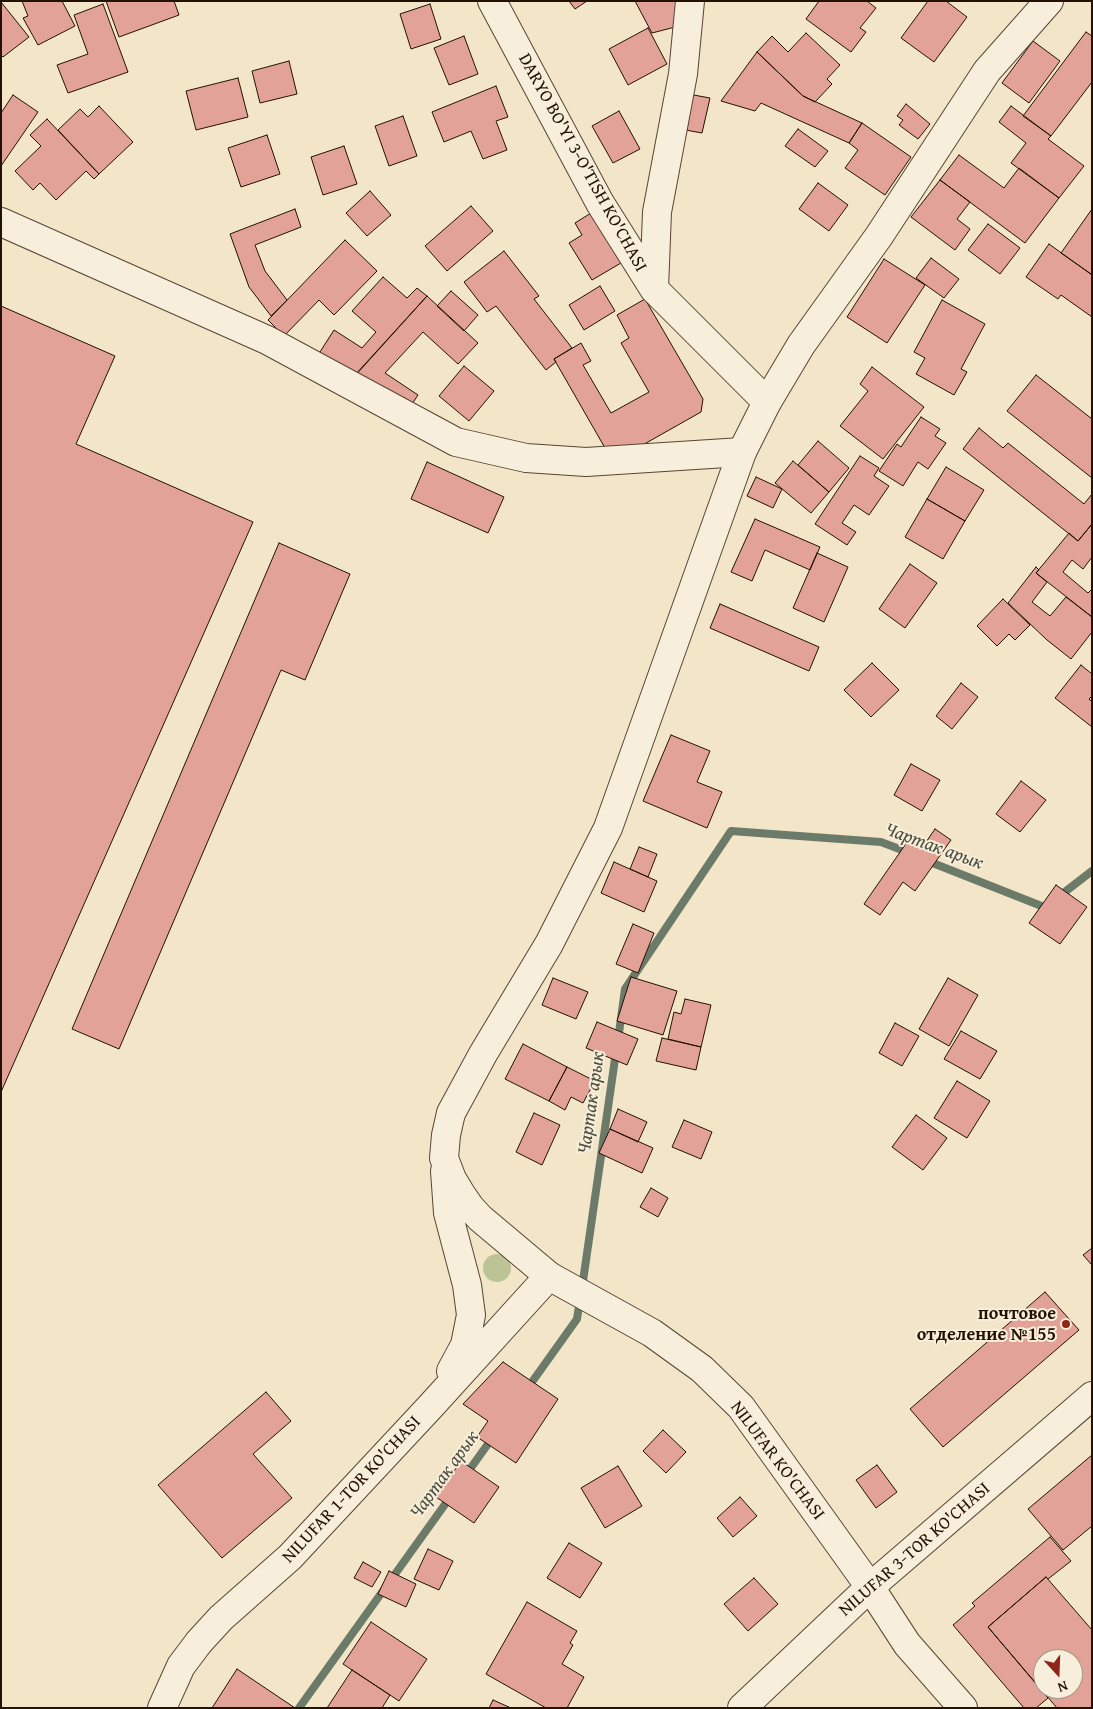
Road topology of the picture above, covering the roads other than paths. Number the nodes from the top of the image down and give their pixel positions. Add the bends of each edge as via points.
1 (492, 1) edge
2 (690, 1) edge
3 (1049, 1) edge
4 (1, 222) edge
5 (654, 289) junction
6 (767, 402) junction
7 (742, 452) junction
8 (444, 1158) junction
9 (549, 1276) junction
10 (1092, 1396) edge
11 (430, 1407) junction
12 (870, 1588) junction
13 (162, 1708) edge
14 (742, 1708) edge
15 (964, 1708) edge

1 - 5 street, DARYO BO'YI 3-O'TISH KO'CHASI via 600,203
2 - 5 street via 683,74 657,212
3 - 6 street, NILUFAR KO'CHASI via 988,71 801,345
4 - 7 street via 267,340 456,442 526,458 586,462
5 - 6 street, DARYO BO'YI 3-O'TISH KO'CHASI
6 - 7 street, NILUFAR KO'CHASI
7 - 8 street, NILUFAR KO'CHASI via 608,828 549,944 451,1113
8 - 9 street, NILUFAR KO'CHASI via 452,1179 470,1207
8 - 11 street, NILUFAR KO'CHASI via 448,1214 467,1285 471,1315 463,1350
9 - 11 street, NILUFAR 1-TOR KO'CHASI
9 - 12 street, NILUFAR KO'CHASI via 652,1333 702,1368 740,1407
10 - 12 street, NILUFAR 3-TOR KO'CHASI
11 - 13 street, NILUFAR 1-TOR KO'CHASI via 290,1557 199,1642 181,1666
12 - 14 street, NILUFAR 3-TOR KO'CHASI
12 - 15 street, NILUFAR KO'CHASI via 908,1644

